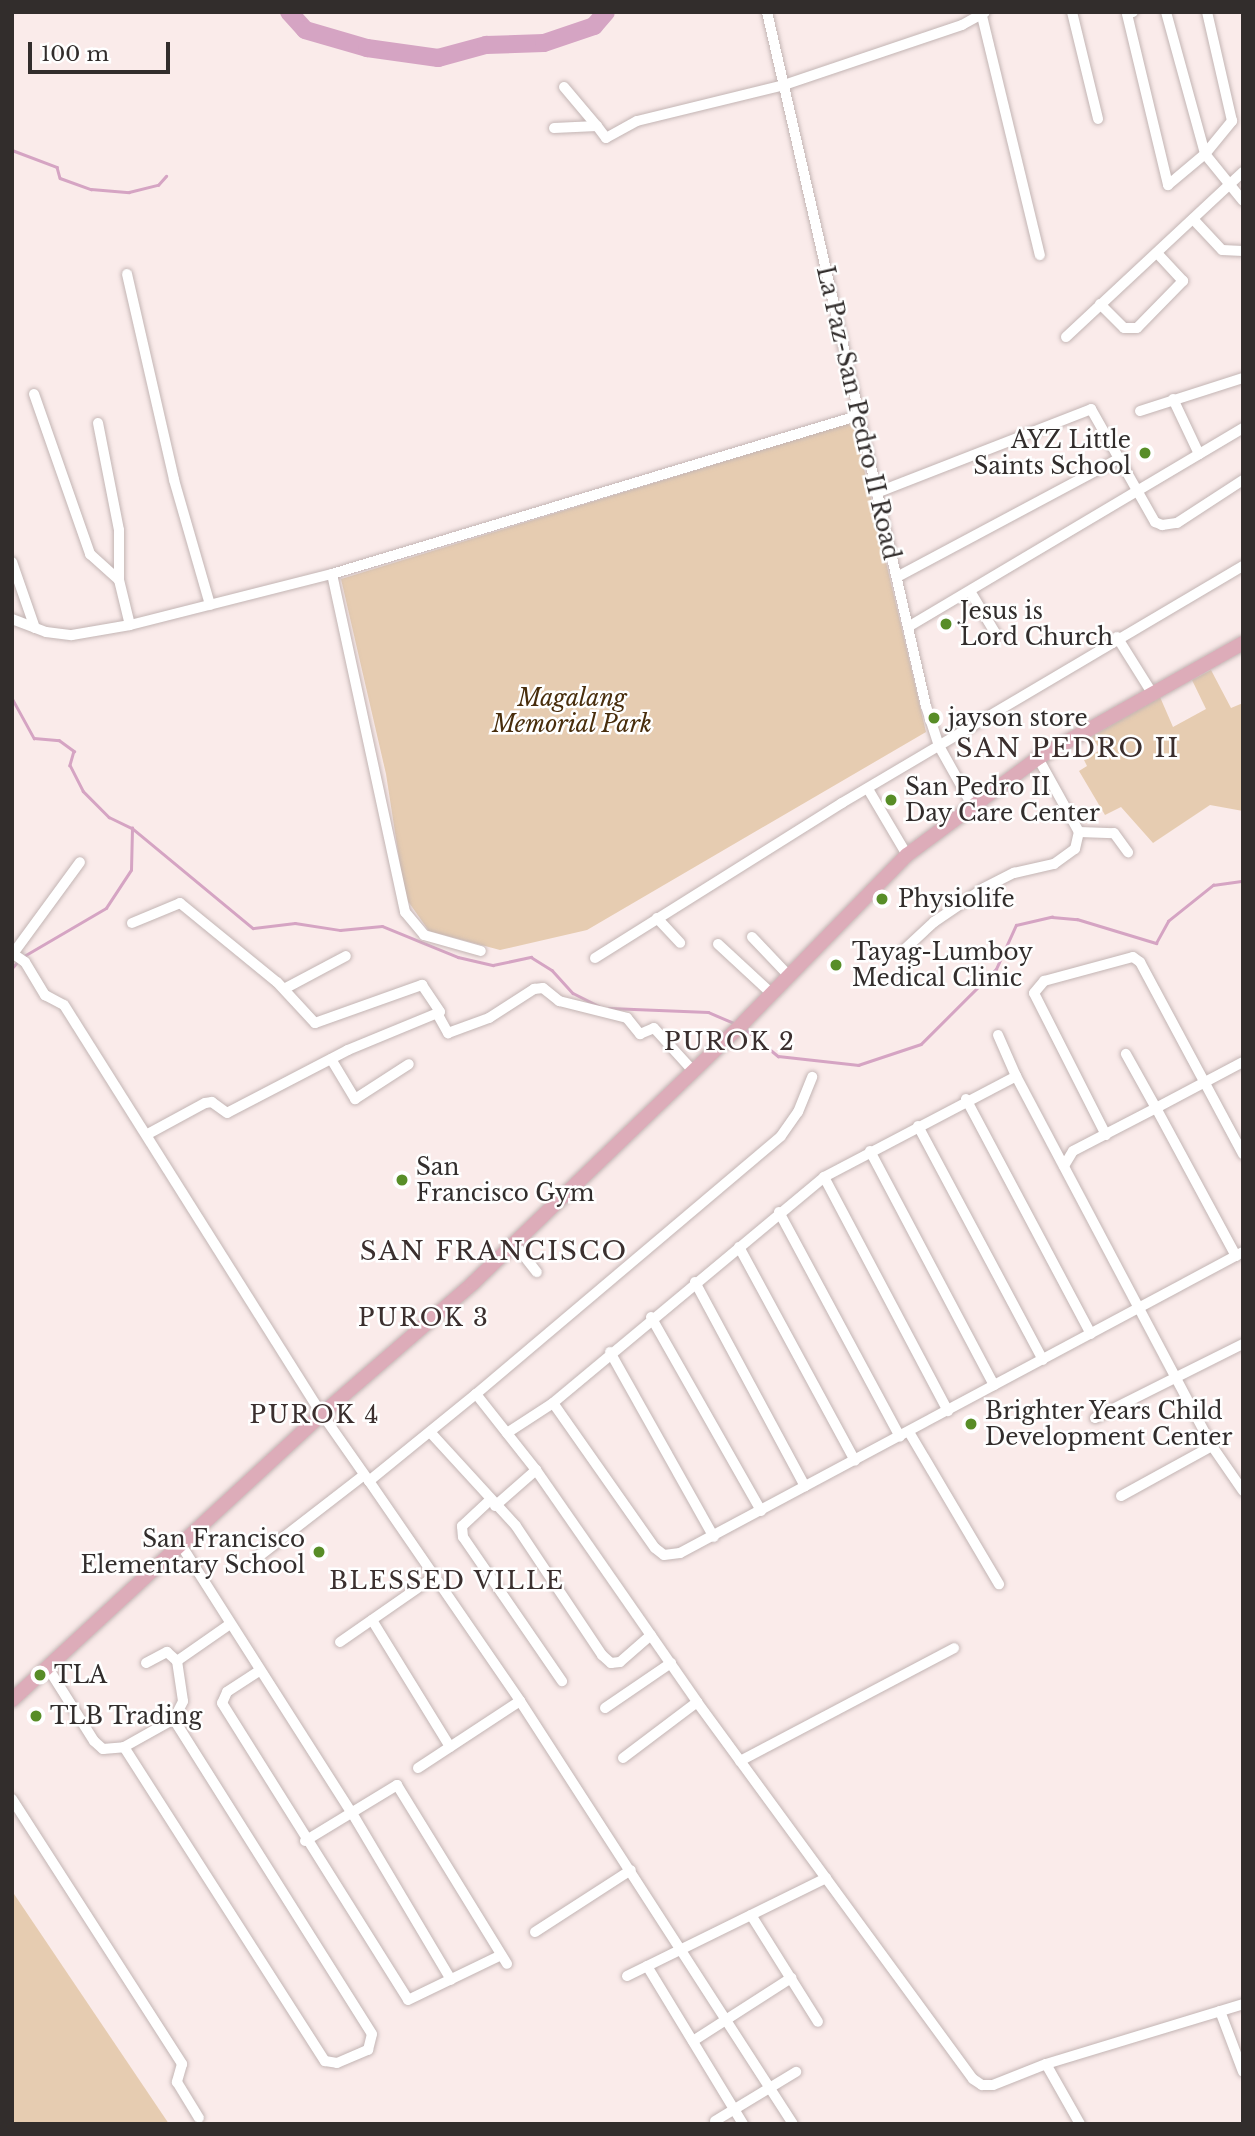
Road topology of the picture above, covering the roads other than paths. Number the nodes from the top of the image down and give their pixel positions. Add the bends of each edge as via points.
1 (767, 12) edge
2 (1072, 12) edge
3 (1166, 12) edge
4 (1207, 12) edge
5 (1129, 13) edge
6 (984, 14) edge
7 (781, 86) junction
8 (564, 87) dead end
9 (1098, 119) dead end
10 (597, 126) junction
11 (554, 128) dead end
12 (1205, 154) junction
13 (1243, 172) edge
14 (1230, 185) junction
15 (1243, 201) edge
16 (1193, 219) junction
17 (1243, 251) edge
18 (1157, 253) junction
19 (1040, 255) dead end
20 (127, 274) dead end
21 (1100, 304) junction
22 (1066, 337) dead end
23 (1243, 378) edge
24 (34, 394) dead end
25 (1173, 399) junction
26 (1140, 411) dead end
27 (858, 416) junction
28 (98, 423) dead end
29 (1243, 428) edge
30 (1199, 454) junction
31 (1120, 458) junction
32 (1243, 480) edge
33 (1139, 492) junction
34 (876, 493) junction
35 (12, 562) edge
36 (1243, 566) edge
37 (332, 574) junction
38 (897, 577) junction
39 (119, 580) junction
40 (970, 591) junction
41 (210, 605) junction
42 (12, 619) edge
43 (130, 625) junction
44 (908, 627) junction
45 (35, 628) junction
46 (997, 636) dead end
47 (1117, 637) junction
48 (1243, 643) edge
49 (1152, 693) junction
50 (939, 746) junction
51 (1038, 758) junction
52 (868, 789) junction
53 (972, 805) junction
54 (1079, 832) junction
55 (1128, 852) dead end
56 (907, 855) junction
57 (80, 862) dead end
58 (657, 918) junction
59 (132, 923) dead end
60 (752, 937) dead end
61 (680, 943) dead end
62 (718, 944) dead end
63 (905, 949) dead end
64 (481, 951) dead end
65 (13, 954) edge
66 (346, 956) dead end
67 (595, 958) dead end
68 (789, 976) junction
69 (284, 989) junction
70 (772, 993) junction
71 (438, 1015) junction
72 (999, 1035) dead end
73 (1126, 1054) dead end
74 (331, 1059) junction
75 (1243, 1062) edge
76 (409, 1064) dead end
77 (693, 1071) junction
78 (1016, 1076) junction
79 (812, 1077) dead end
80 (1205, 1081) junction
81 (966, 1099) junction
82 (1156, 1108) junction
83 (918, 1126) junction
84 (148, 1134) junction
85 (1106, 1135) junction
86 (870, 1151) junction
87 (1243, 1154) edge
88 (1064, 1166) junction
89 (824, 1177) junction
90 (779, 1212) junction
91 (514, 1243) junction
92 (739, 1247) junction
93 (1239, 1254) edge
94 (537, 1272) dead end
95 (695, 1282) junction
96 (1140, 1308) junction
97 (651, 1317) junction
98 (1091, 1334) junction
99 (1243, 1344) edge
100 (610, 1352) junction
101 (1043, 1360) junction
102 (1177, 1378) junction
103 (994, 1385) junction
104 (475, 1394) junction
105 (552, 1403) junction
106 (948, 1411) junction
107 (322, 1414) junction
108 (1095, 1418) dead end
109 (430, 1432) junction
110 (508, 1433) junction
111 (904, 1435) junction
112 (1212, 1446) junction
113 (855, 1461) junction
114 (536, 1470) junction
115 (366, 1478) junction
116 (805, 1486) junction
117 (1243, 1491) edge
118 (1121, 1496) dead end
119 (492, 1503) junction
120 (761, 1511) junction
121 (714, 1537) junction
122 (181, 1545) junction
123 (258, 1557) dead end
124 (432, 1578) junction
125 (999, 1584) dead end
126 (372, 1620) junction
127 (230, 1624) junction
128 (651, 1635) junction
129 (340, 1642) dead end
130 (954, 1648) dead end
131 (177, 1661) junction
132 (146, 1663) dead end
133 (671, 1663) junction
134 (48, 1668) junction
135 (259, 1671) junction
136 (562, 1681) dead end
137 (12, 1700) edge
138 (520, 1701) junction
139 (697, 1702) junction
140 (605, 1709) dead end
141 (174, 1719) junction
142 (450, 1746) junction
143 (124, 1747) junction
144 (623, 1758) dead end
145 (740, 1761) junction
146 (418, 1768) dead end
147 (12, 1799) edge
148 (352, 1813) junction
149 (305, 1841) junction
150 (631, 1870) junction
151 (826, 1878) junction
152 (751, 1914) junction
153 (535, 1932) dead end
154 (682, 1949) junction
155 (647, 1966) junction
156 (627, 1976) dead end
157 (791, 1978) junction
158 (451, 1980) junction
159 (1243, 2004) edge
160 (1220, 2011) junction
161 (728, 2019) junction
162 (818, 2022) dead end
163 (693, 2041) junction
164 (1046, 2064) junction
165 (796, 2072) dead end
166 (1243, 2072) edge
167 (771, 2088) junction
168 (734, 2109) junction
169 (199, 2118) dead end
170 (715, 2121) dead end
171 (743, 2124) edge
172 (793, 2124) edge
173 (1080, 2124) edge

1 - 7 street, La Paz-San Pedro II Road
2 - 9 street
3 - 12 street
4 - 12 street via 1232,121
5 - 12 street via 1168,184
6 - 7 street
6 - 19 street
7 - 10 street via 637,121 606,138
7 - 27 street, La Paz-San Pedro II Road
8 - 10 street
10 - 11 street
12 - 14 street
13 - 14 street
14 - 15 street
14 - 16 street
16 - 17 street via 1222,250
16 - 18 street
18 - 21 street
18 - 21 street via 1183,281 1137,328 1124,328
20 - 41 street via 174,480
21 - 22 street
23 - 25 street
24 - 39 street via 90,554
25 - 26 street
25 - 30 street
27 - 34 street, La Paz-San Pedro II Road
27 - 37 street
28 - 39 street via 119,530
29 - 30 street
30 - 33 street
31 - 33 street
31 - 34 street via 1095,412 1087,410
31 - 38 street
32 - 33 street via 1173,526 1155,522
33 - 40 street
34 - 38 street, La Paz-San Pedro II Road
35 - 45 street
36 - 47 street
37 - 41 street
37 - 64 street via 405,912 424,935
38 - 44 street, La Paz-San Pedro II Road
39 - 43 street
40 - 44 street
40 - 46 street
41 - 43 street
42 - 45 street
43 - 45 street via 72,635
44 - 50 street, La Paz-San Pedro II Road
47 - 49 street
47 - 50 street
48 - 49 main road
49 - 51 main road
50 - 52 street
50 - 53 street, La Paz-San Pedro II Road
51 - 53 main road
51 - 54 street
52 - 56 street
52 - 58 street
53 - 56 main road
54 - 55 street via 1114,833
54 - 63 street via 1076,849 1063,859 1014,873 984,888 933,922
56 - 68 main road
57 - 65 street
58 - 61 street
58 - 67 street
59 - 69 street via 180,903
60 - 68 street
62 - 70 street
65 - 84 street via 46,995 64,1005
66 - 69 street
68 - 70 main road
69 - 71 street via 318,1023 422,985
70 - 77 main road
71 - 74 street
71 - 77 street via 449,1032 489,1018 543,988 559,1001 627,1018 640,1034 654,1028
72 - 78 street
73 - 82 street
74 - 76 street via 355,1099
74 - 84 street via 227,1113 212,1102 205,1103
75 - 80 street
77 - 91 main road
78 - 81 street
78 - 88 street
79 - 104 street via 798,1112 781,1136
80 - 82 street
80 - 85 street via 1136,958 1122,957 1044,981 1035,989 1038,1006
80 - 87 street
81 - 83 street
81 - 98 street
82 - 85 street
82 - 93 street
83 - 86 street
83 - 101 street
84 - 107 street
85 - 88 street via 1073,1151
86 - 89 street
86 - 103 street
88 - 96 street
89 - 90 street
89 - 106 street
90 - 92 street
90 - 111 street
91 - 94 street
91 - 107 main road
92 - 95 street
92 - 113 street
93 - 96 street
95 - 97 street
95 - 116 street
96 - 98 street
96 - 102 street
97 - 100 street
97 - 120 street
98 - 101 street
99 - 102 street
100 - 105 street
100 - 121 street
101 - 103 street
102 - 108 street
102 - 112 street
103 - 106 street
104 - 109 street
104 - 110 street
105 - 110 street
105 - 121 street via 655,1548 664,1555 680,1553
106 - 111 street
107 - 115 street
107 - 122 main road
109 - 115 street
109 - 119 street
110 - 114 street
111 - 113 street
111 - 125 street
112 - 117 street
112 - 118 street
113 - 116 street
114 - 119 street
114 - 128 street
115 - 123 street
115 - 124 street
116 - 120 street
119 - 128 street via 516,1526 554,1588 611,1662 624,1659
119 - 136 street via 462,1526 463,1537
120 - 121 street
122 - 127 street
122 - 134 main road
124 - 126 street
124 - 138 street
126 - 129 street
126 - 142 street
127 - 131 street
127 - 135 street
128 - 133 street
130 - 145 street
131 - 132 street via 167,1652
131 - 141 street via 183,1701
133 - 139 street
133 - 140 street
134 - 137 main road
134 - 143 street via 94,1741 103,1749
135 - 148 street
135 - 149 street via 227,1692 222,1703
138 - 142 street
138 - 150 street
139 - 144 street
139 - 145 street
141 - 143 street
141 - 143 street via 372,2034 368,2050 337,2063 325,2061
142 - 146 street
145 - 151 street
147 - 169 street via 182,2064 177,2082
148 - 149 street
148 - 158 street
148 - 158 street via 397,1785 504,1959
149 - 158 street via 408,2000
150 - 153 street
150 - 154 street
151 - 152 street
151 - 164 street via 973,2079 993,2085
152 - 154 street
152 - 157 street
154 - 155 street
154 - 161 street
155 - 156 street
155 - 163 street
157 - 161 street
157 - 162 street
159 - 160 street
160 - 164 street
160 - 166 street
161 - 163 street
161 - 167 street
163 - 168 street
164 - 173 street
165 - 167 street
167 - 168 street
167 - 172 street
168 - 170 street
168 - 171 street

